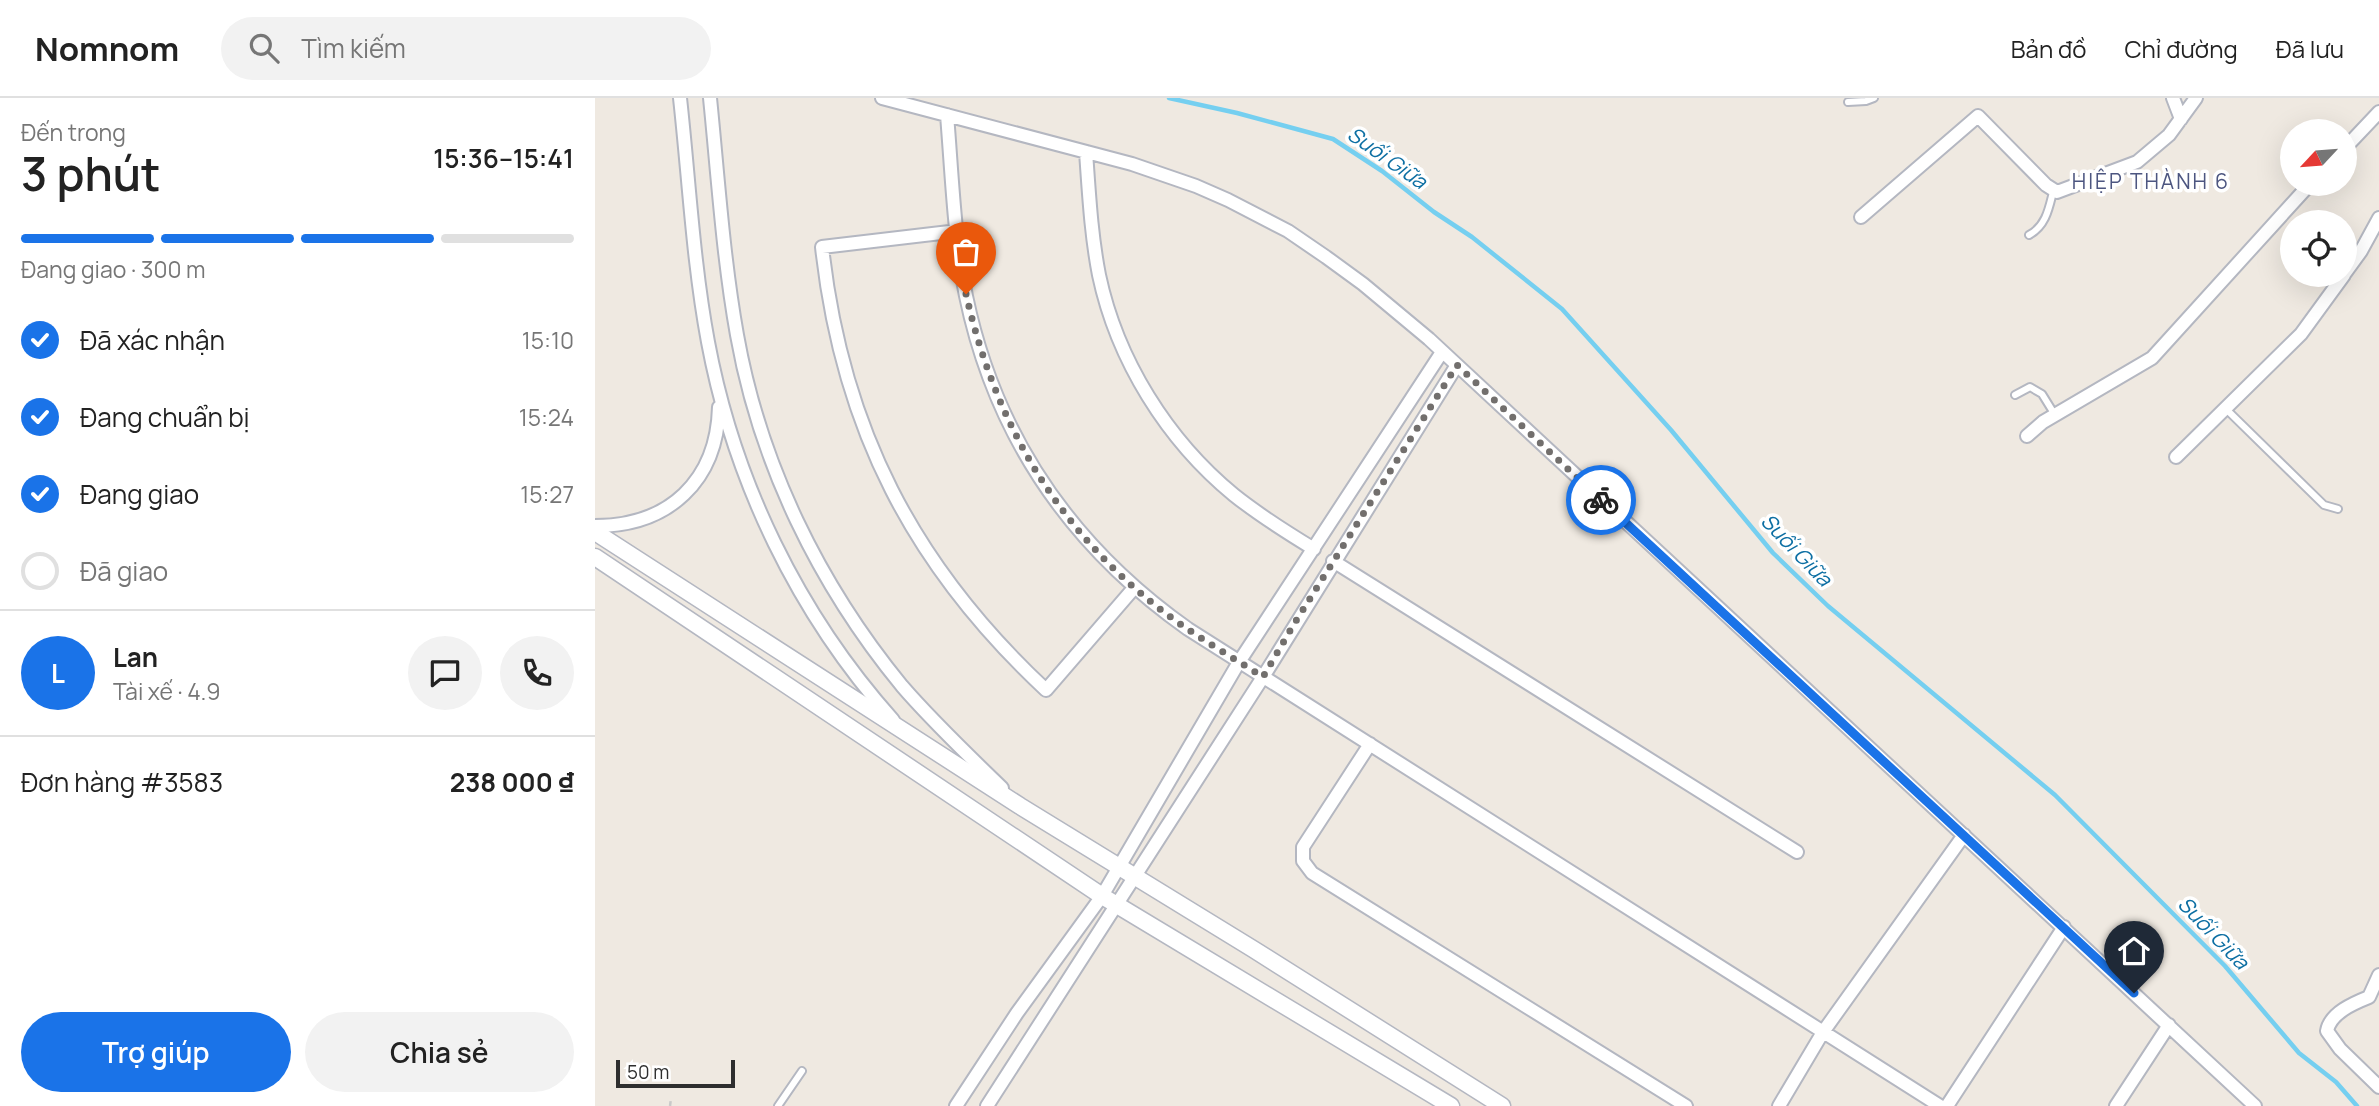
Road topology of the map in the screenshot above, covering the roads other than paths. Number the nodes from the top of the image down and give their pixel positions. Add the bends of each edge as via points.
1 (680, 98) edge
2 (710, 98) edge
3 (882, 98) edge
4 (1874, 98) edge
5 (2172, 98) edge
6 (2196, 98) edge
7 (1848, 102) dead end
8 (2379, 112) edge
9 (947, 115) junction
10 (2181, 119) junction
11 (2357, 135) edge
12 (1086, 152) junction
13 (2053, 192) junction
14 (2299, 196) edge
15 (1861, 217) dead end
16 (2379, 218) edge
17 (958, 231) junction
18 (2029, 235) dead end
19 (2357, 256) edge
20 (2335, 287) edge
21 (1442, 352) junction
22 (1457, 365) junction
23 (717, 386) junction
24 (2015, 395) dead end
25 (2226, 409) junction
26 (2055, 415) junction
27 (2027, 436) dead end
28 (2176, 457) dead end
29 (2338, 509) dead end
30 (595, 529) edge
31 (1314, 549) junction
32 (595, 557) edge
33 (1333, 561) junction
34 (1135, 588) junction
35 (1240, 662) junction
36 (1263, 677) junction
37 (900, 728) junction
38 (1370, 744) junction
39 (1020, 806) junction
40 (1964, 835) junction
41 (1797, 852) dead end
42 (1119, 867) junction
43 (1136, 876) junction
44 (1102, 896) junction
45 (1118, 904) junction
46 (2064, 927) junction
47 (2379, 975) edge
48 (2169, 1025) junction
49 (1823, 1032) junction
50 (801, 1071) dead end
51 (2379, 1087) edge
52 (778, 1106) edge
53 (956, 1106) edge
54 (987, 1106) edge
55 (1451, 1106) edge
56 (1502, 1106) edge
57 (1686, 1106) edge
58 (1779, 1106) edge
59 (1940, 1106) edge
60 (1947, 1106) edge
61 (2116, 1106) edge
62 (2255, 1106) edge

1 - 23 street via 701,296
2 - 39 street via 737,336 758,420 789,502 828,580 877,653 933,720
3 - 9 street
4 - 7 lane
5 - 10 street
6 - 10 street
8 - 11 street
9 - 12 street
9 - 17 street
10 - 13 street via 2137,162
12 - 21 street via 1196,186 1287,231 1363,284
12 - 31 street via 1100,278 1118,337 1146,392 1176,437 1213,477
13 - 15 street via 1978,116
13 - 18 lane via 2047,217
14 - 26 street via 2152,358
16 - 19 street
17 - 34 street via 973,325 1004,415 1065,514
17 - 34 street via 822,247 840,354 862,424 891,490 927,553 963,602 1046,690
20 - 25 street via 2301,334
21 - 22 street
21 - 31 street
22 - 33 street
22 - 40 street
23 - 30 street via 716,436 690,489 648,518
23 - 37 street via 744,472 781,555 827,634
24 - 26 lane via 2030,387 2042,394
25 - 28 street
25 - 29 lane via 2324,505
26 - 27 street
30 - 37 street
31 - 35 street
32 - 44 street
33 - 36 street
33 - 41 street
34 - 35 street
35 - 36 street
35 - 42 street
36 - 38 street
36 - 43 street
37 - 39 street
38 - 49 street
38 - 57 street via 1303,847 1303,861 1312,873
39 - 42 street
40 - 46 street
40 - 49 street
42 - 43 street
42 - 44 street
43 - 45 street
43 - 56 street
44 - 45 street
44 - 53 street
45 - 54 street
45 - 55 street
46 - 48 street
46 - 60 street
47 - 51 street via 2369,998 2334,1018 2327,1031
48 - 61 street
48 - 62 street
49 - 58 street
49 - 59 street
50 - 52 lane

